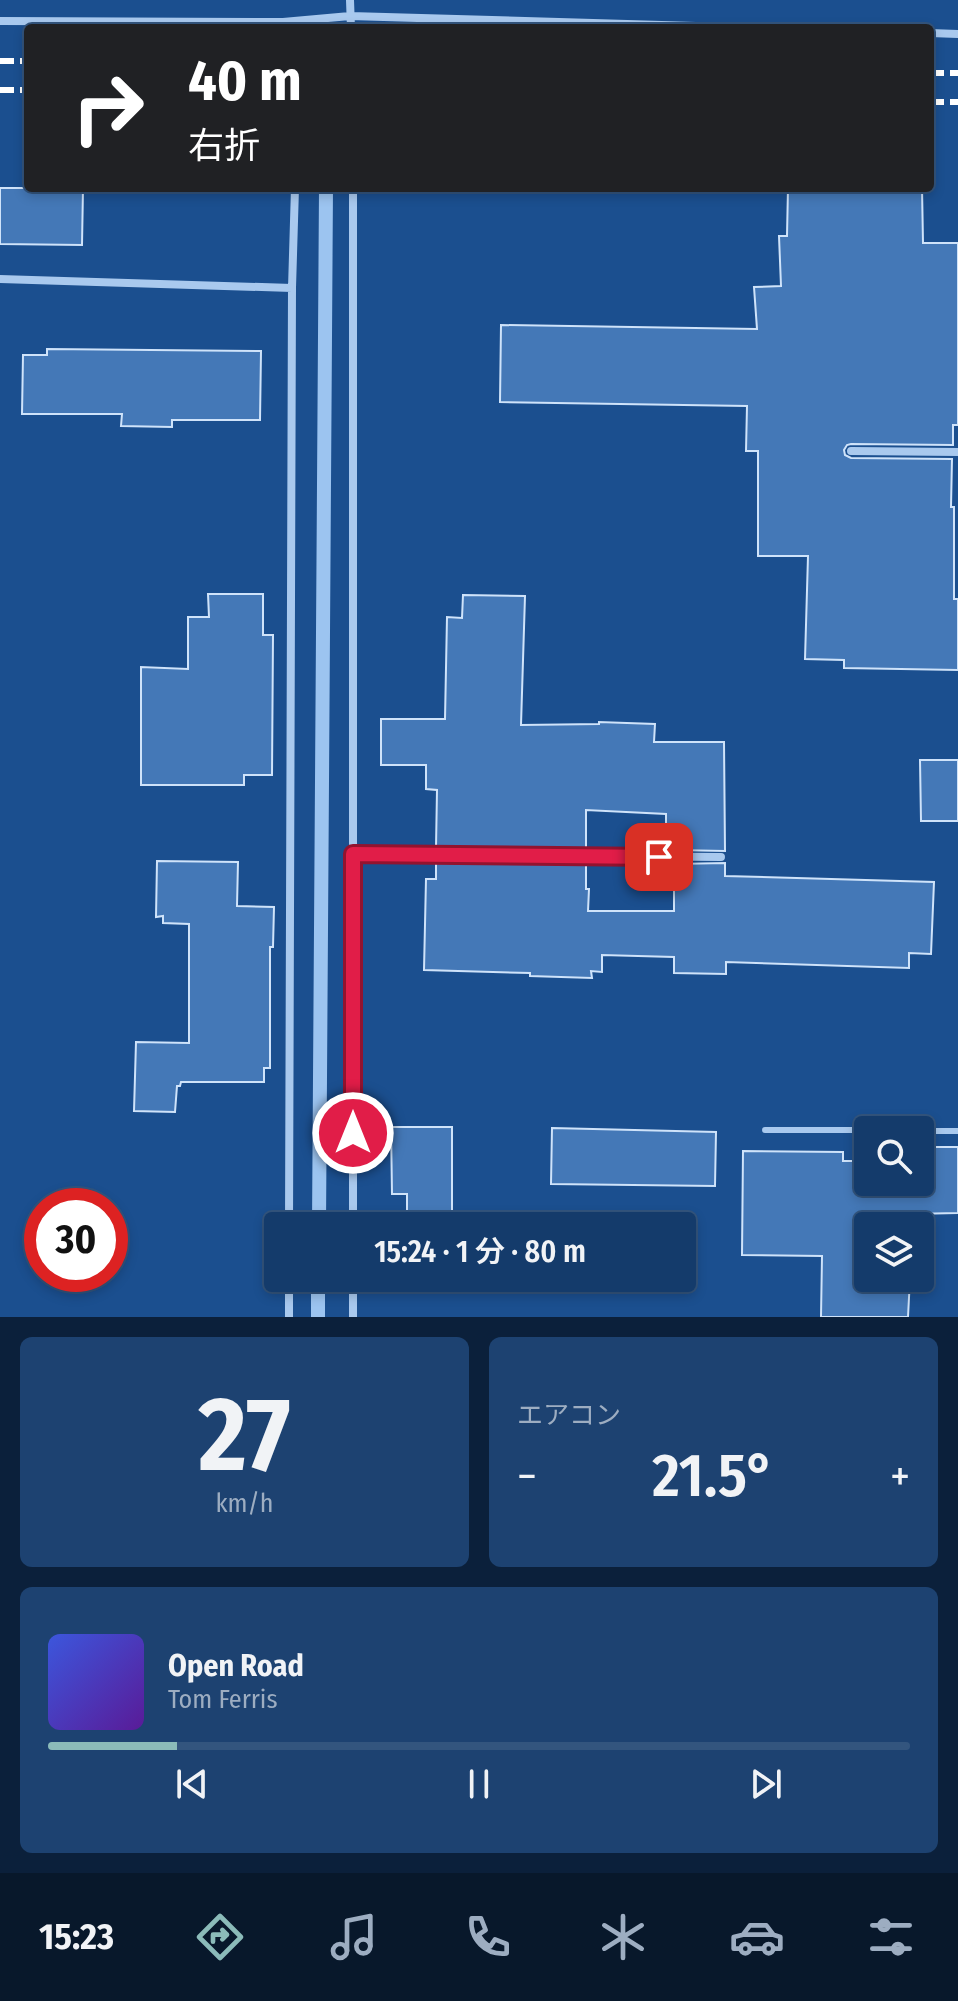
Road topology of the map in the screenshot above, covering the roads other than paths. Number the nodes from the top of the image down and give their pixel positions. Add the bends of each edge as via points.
1 (350, 0) edge
2 (350, 16) junction
3 (0, 21) edge
4 (351, 24) edge
5 (627, 24) edge
6 (934, 33) edge
7 (958, 34) edge
8 (295, 192) edge
9 (353, 192) edge
10 (0, 279) edge
11 (292, 288) junction
12 (851, 451) dead end
13 (958, 452) edge
14 (353, 854) junction
15 (721, 857) dead end
16 (765, 1130) dead end
17 (854, 1130) edge
18 (934, 1131) edge
19 (958, 1131) edge
20 (289, 1212) edge
21 (353, 1212) edge
22 (289, 1292) edge
23 (353, 1292) edge
24 (289, 1317) edge
25 (353, 1317) edge

1 - 2 street
2 - 3 street via 283,22
2 - 4 street
2 - 5 street
6 - 7 street
8 - 11 street
9 - 14 street
10 - 11 street
11 - 20 street
12 - 13 street
14 - 15 street
14 - 21 street
16 - 17 lane
18 - 19 lane
22 - 24 street
23 - 25 street

